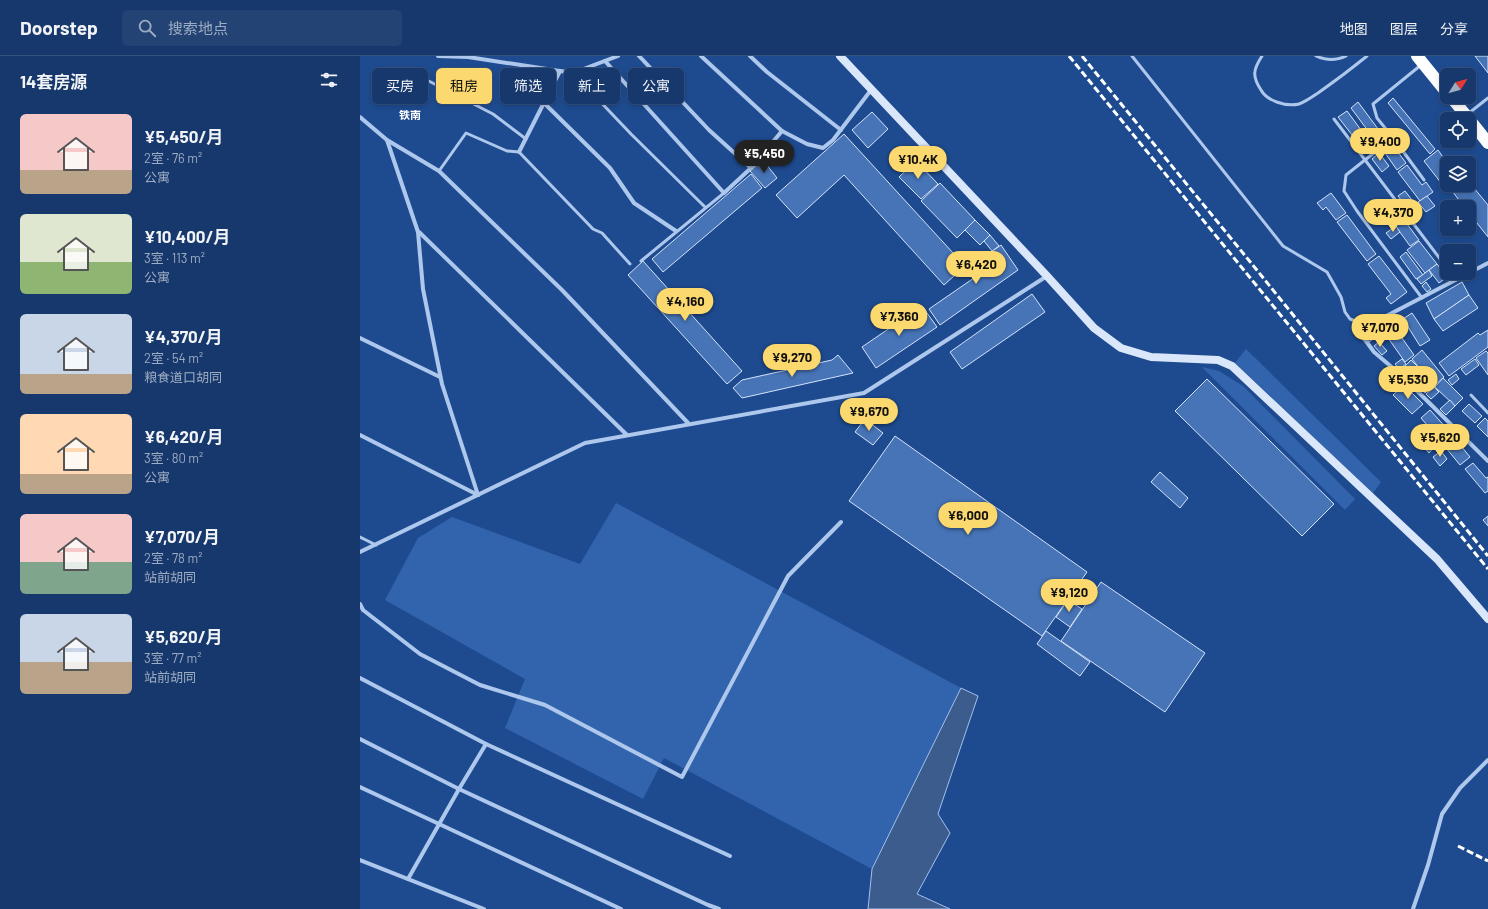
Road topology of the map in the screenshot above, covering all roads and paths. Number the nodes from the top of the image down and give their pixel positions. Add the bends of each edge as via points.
1 (438, 56) edge
2 (618, 56) edge
3 (639, 56) edge
4 (701, 56) edge
5 (750, 56) edge
6 (840, 56) edge
7 (1132, 56) edge
8 (1262, 56) edge
9 (1316, 56) edge
10 (1346, 56) edge
11 (1368, 56) edge
12 (1420, 60) edge
13 (605, 61) junction
14 (586, 68) edge
15 (560, 71) junction
16 (564, 72) edge
17 (556, 79) edge
18 (428, 81) edge
19 (1440, 84) edge
20 (872, 89) junction
21 (1488, 98) edge
22 (543, 104) edge
23 (545, 104) edge
24 (602, 104) edge
25 (1457, 104) edge
26 (1463, 112) edge
27 (1474, 112) edge
28 (360, 117) edge
29 (1334, 119) dead end
30 (1476, 128) edge
31 (841, 130) junction
32 (782, 131) junction
33 (526, 138) junction
34 (1394, 139) junction
35 (387, 140) junction
36 (1488, 143) edge
37 (519, 152) junction
38 (1366, 159) junction
39 (751, 168) junction
40 (439, 171) junction
41 (1424, 180) dead end
42 (724, 193) junction
43 (705, 207) junction
44 (676, 231) junction
45 (418, 232) junction
46 (1440, 259) edge
47 (641, 261) dead end
48 (1488, 263) edge
49 (630, 264) dead end
50 (1476, 269) edge
51 (1047, 276) junction
52 (1456, 280) edge
53 (1422, 298) junction
54 (1371, 324) junction
55 (360, 338) edge
56 (440, 377) junction
57 (1471, 395) dead end
58 (1488, 414) edge
59 (690, 424) junction
60 (360, 435) edge
61 (627, 435) junction
62 (1488, 461) edge
63 (478, 495) junction
64 (841, 522) dead end
65 (360, 537) edge
66 (376, 545) junction
67 (360, 552) edge
68 (360, 604) edge
69 (1488, 619) edge
70 (360, 678) edge
71 (360, 739) edge
72 (486, 744) junction
73 (1488, 760) edge
74 (360, 788) edge
75 (459, 788) junction
76 (439, 824) junction
77 (730, 856) dead end
78 (360, 860) edge
79 (408, 879) junction
80 (484, 909) edge
81 (621, 909) edge
82 (719, 909) edge
83 (1413, 909) edge

1 - 15 street via 468,57
2 - 13 street
3 - 39 street via 709,130
4 - 32 street
5 - 31 street
6 - 20 street
7 - 54 lane via 1282,246 1327,272 1350,319
8 - 11 lane via 1255,68 1255,80 1263,94 1284,104 1299,104
9 - 10 lane via 1333,60
12 - 19 highway
12 - 34 lane via 1373,104 1377,118
13 - 14 street
13 - 42 street
15 - 16 street
15 - 17 street
18 - 33 lane via 493,114
20 - 31 street
20 - 51 street
21 - 27 lane
22 - 33 street
23 - 44 street via 610,168 634,202
24 - 43 lane
25 - 26 highway
28 - 35 street
29 - 38 lane
30 - 36 highway
31 - 32 street via 823,148 807,144
32 - 39 street
33 - 37 street
34 - 38 lane
34 - 41 lane
35 - 40 street
35 - 45 street
37 - 40 lane via 507,151 466,133
37 - 49 lane via 593,230 602,232
38 - 46 lane
38 - 53 lane via 1346,175 1344,191
39 - 42 street
40 - 59 street via 562,290
42 - 43 lane
43 - 44 lane
44 - 47 lane
45 - 56 street via 423,289
45 - 61 street
48 - 50 street
51 - 59 street via 864,393
51 - 69 street via 1094,328 1121,348 1151,357 1218,360 1232,366 1437,559
52 - 53 street
53 - 54 street
54 - 62 street via 1360,333 1374,352 1401,374
55 - 56 street
56 - 63 street
57 - 58 lane
59 - 61 street
60 - 63 street
61 - 63 street via 585,442
63 - 66 street
64 - 68 street via 788,576 682,777 544,705 480,686 420,654 363,610
65 - 66 lane
66 - 67 street
70 - 72 street
71 - 75 street
72 - 75 street
72 - 77 street
73 - 83 street via 1460,788 1442,814
74 - 76 street
75 - 76 street
75 - 82 street
76 - 79 street
76 - 81 street
78 - 79 street
79 - 80 street

